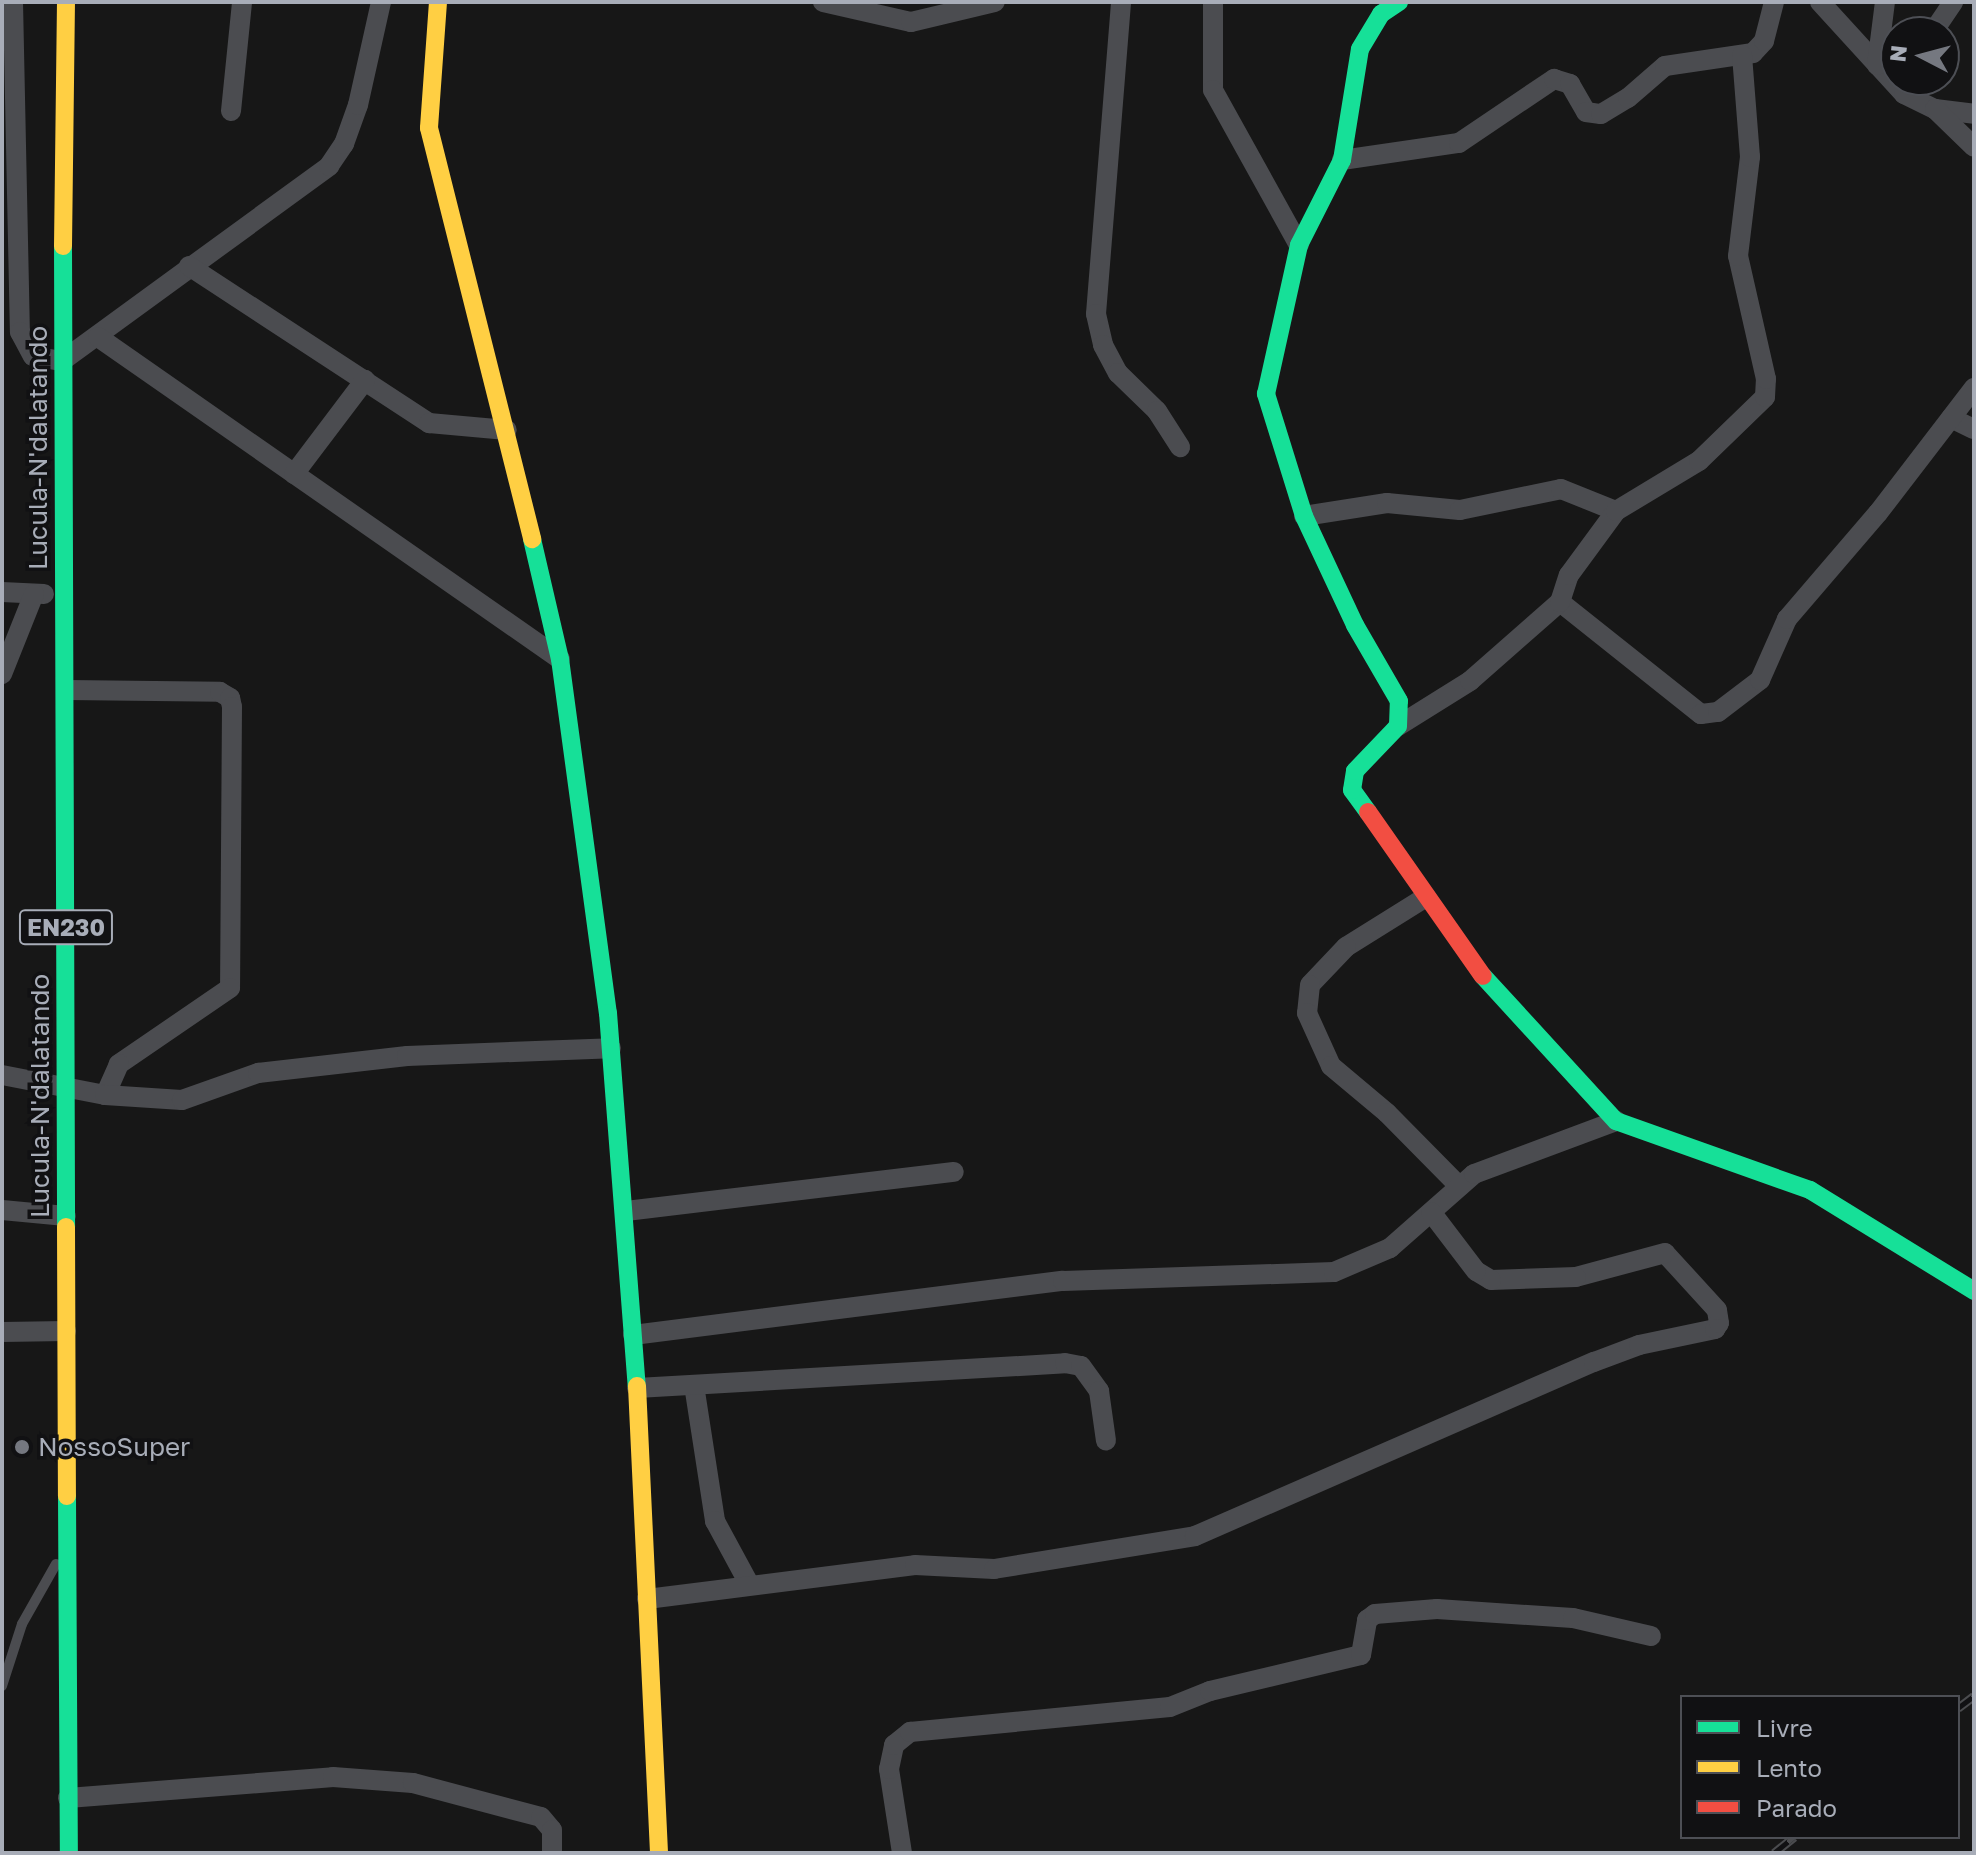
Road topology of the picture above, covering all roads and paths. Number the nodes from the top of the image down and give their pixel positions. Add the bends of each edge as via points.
1 (13, 2) edge
2 (66, 2) edge
3 (242, 2) edge
4 (381, 2) edge
5 (438, 2) edge
6 (823, 2) edge
7 (995, 2) edge
8 (1115, 2) edge
9 (1133, 2) edge
10 (1213, 2) edge
11 (1399, 2) edge
12 (1774, 2) edge
13 (1820, 2) edge
14 (1885, 2) edge
15 (1121, 3) edge
16 (1742, 55) junction
17 (1877, 65) junction
18 (1924, 96) edge
19 (1926, 106) junction
20 (231, 111) dead end
21 (1974, 114) edge
22 (9, 138) edge
23 (1974, 147) edge
24 (1342, 160) junction
25 (1299, 245) junction
26 (189, 266) junction
27 (11, 278) edge
28 (98, 337) junction
29 (62, 361) junction
30 (365, 380) junction
31 (1974, 388) edge
32 (1951, 418) junction
33 (1974, 429) edge
34 (507, 430) junction
35 (1180, 447) dead end
36 (294, 474) junction
37 (1616, 511) junction
38 (1304, 516) junction
39 (2, 592) edge
40 (34, 594) junction
41 (64, 594) junction
42 (1560, 602) junction
43 (560, 659) junction
44 (2, 674) edge
45 (67, 690) junction
46 (1398, 726) junction
47 (1426, 897) junction
48 (611, 1048) junction
49 (2, 1075) edge
50 (65, 1087) junction
51 (105, 1095) junction
52 (1616, 1121) junction
53 (954, 1172) dead end
54 (1459, 1186) junction
55 (2, 1210) edge
56 (626, 1211) junction
57 (1431, 1212) junction
58 (66, 1216) junction
59 (1974, 1291) edge
60 (66, 1331) junction
61 (2, 1332) edge
62 (633, 1335) junction
63 (694, 1385) junction
64 (637, 1388) junction
65 (1106, 1441) dead end
66 (68, 1542) junction
67 (749, 1584) junction
68 (647, 1599) junction
69 (1651, 1636) dead end
70 (4, 1672) edge
71 (2, 1686) edge
72 (68, 1798) junction
73 (69, 1853) edge
74 (552, 1853) edge
75 (659, 1853) edge
76 (902, 1853) edge

1 - 22 street
2 - 29 main road, Lucula-N'dalatando / EN230
3 - 20 street
4 - 26 street via 358,105 344,144 329,166
5 - 34 main road via 429,128
6 - 7 street via 911,22
8 - 15 street
9 - 15 street
10 - 25 street via 1213,90
11 - 24 main road via 1381,14 1360,49
12 - 16 street via 1761,47
13 - 17 street
14 - 17 street
15 - 35 street via 1096,314 1103,345 1118,373 1157,411
16 - 24 street via 1665,66 1601,114 1586,112 1570,84 1554,79 1459,143
16 - 37 street via 1750,157 1738,256 1766,379 1765,397 1699,461
17 - 19 street
18 - 19 street
19 - 21 street
19 - 23 street
22 - 27 street
24 - 25 main road
25 - 38 main road via 1266,394
26 - 28 street
26 - 30 street
27 - 29 street via 25,350 42,360
28 - 29 street
28 - 36 street
29 - 41 main road, Lucula-N'dalatando / EN230
30 - 34 street via 429,423
30 - 36 street
31 - 32 street
32 - 33 street
32 - 42 street via 1787,619 1760,680 1718,712 1701,714
34 - 43 main road
36 - 43 street
37 - 38 street via 1561,489 1460,510 1387,503
37 - 42 street via 1569,575
38 - 46 main road via 1355,625 1396,690
39 - 40 street
40 - 41 street
40 - 44 street
41 - 45 main road, Lucula-N'dalatando / EN230
42 - 46 street via 1470,681
43 - 48 main road
45 - 50 main road, Lucula-N'dalatando / EN230
45 - 51 street via 220,692 232,707 230,988 119,1064
46 - 47 main road via 1355,771 1352,790
47 - 52 main road via 1480,972
47 - 54 street via 1346,947 1310,985 1307,1013 1331,1066 1387,1113
48 - 51 street via 407,1056 258,1073 182,1100
48 - 56 main road
49 - 50 street
50 - 51 street
50 - 58 main road, Lucula-N'dalatando / EN230
52 - 54 street via 1489,1168
52 - 59 main road via 1810,1190
53 - 56 street
54 - 57 street
55 - 58 street
56 - 62 main road
57 - 62 street via 1377,1257 1334,1272 1063,1281
57 - 67 street via 1476,1271 1491,1280 1576,1277 1665,1253 1717,1310 1719,1323 1715,1329 1639,1345 1594,1362 1195,1536 994,1569 915,1565
58 - 60 main road, Lucula-N'dalatando / EN230
60 - 61 street
60 - 66 main road, Lucula-N'dalatando / EN230
62 - 64 main road
63 - 64 street
63 - 65 street via 1065,1363 1081,1366 1099,1391
63 - 67 street via 715,1521
64 - 68 main road
66 - 70 lane via 22,1624
66 - 72 main road, Lucula-N'dalatando / EN230
67 - 68 street
68 - 75 main road
69 - 76 street via 1573,1618 1437,1609 1375,1614 1367,1620 1361,1655 1210,1691 1170,1707 910,1732 894,1745 889,1769
70 - 71 lane
72 - 73 main road, Lucula-N'dalatando / EN230
72 - 74 street via 333,1777 400,1781 541,1817 552,1830

